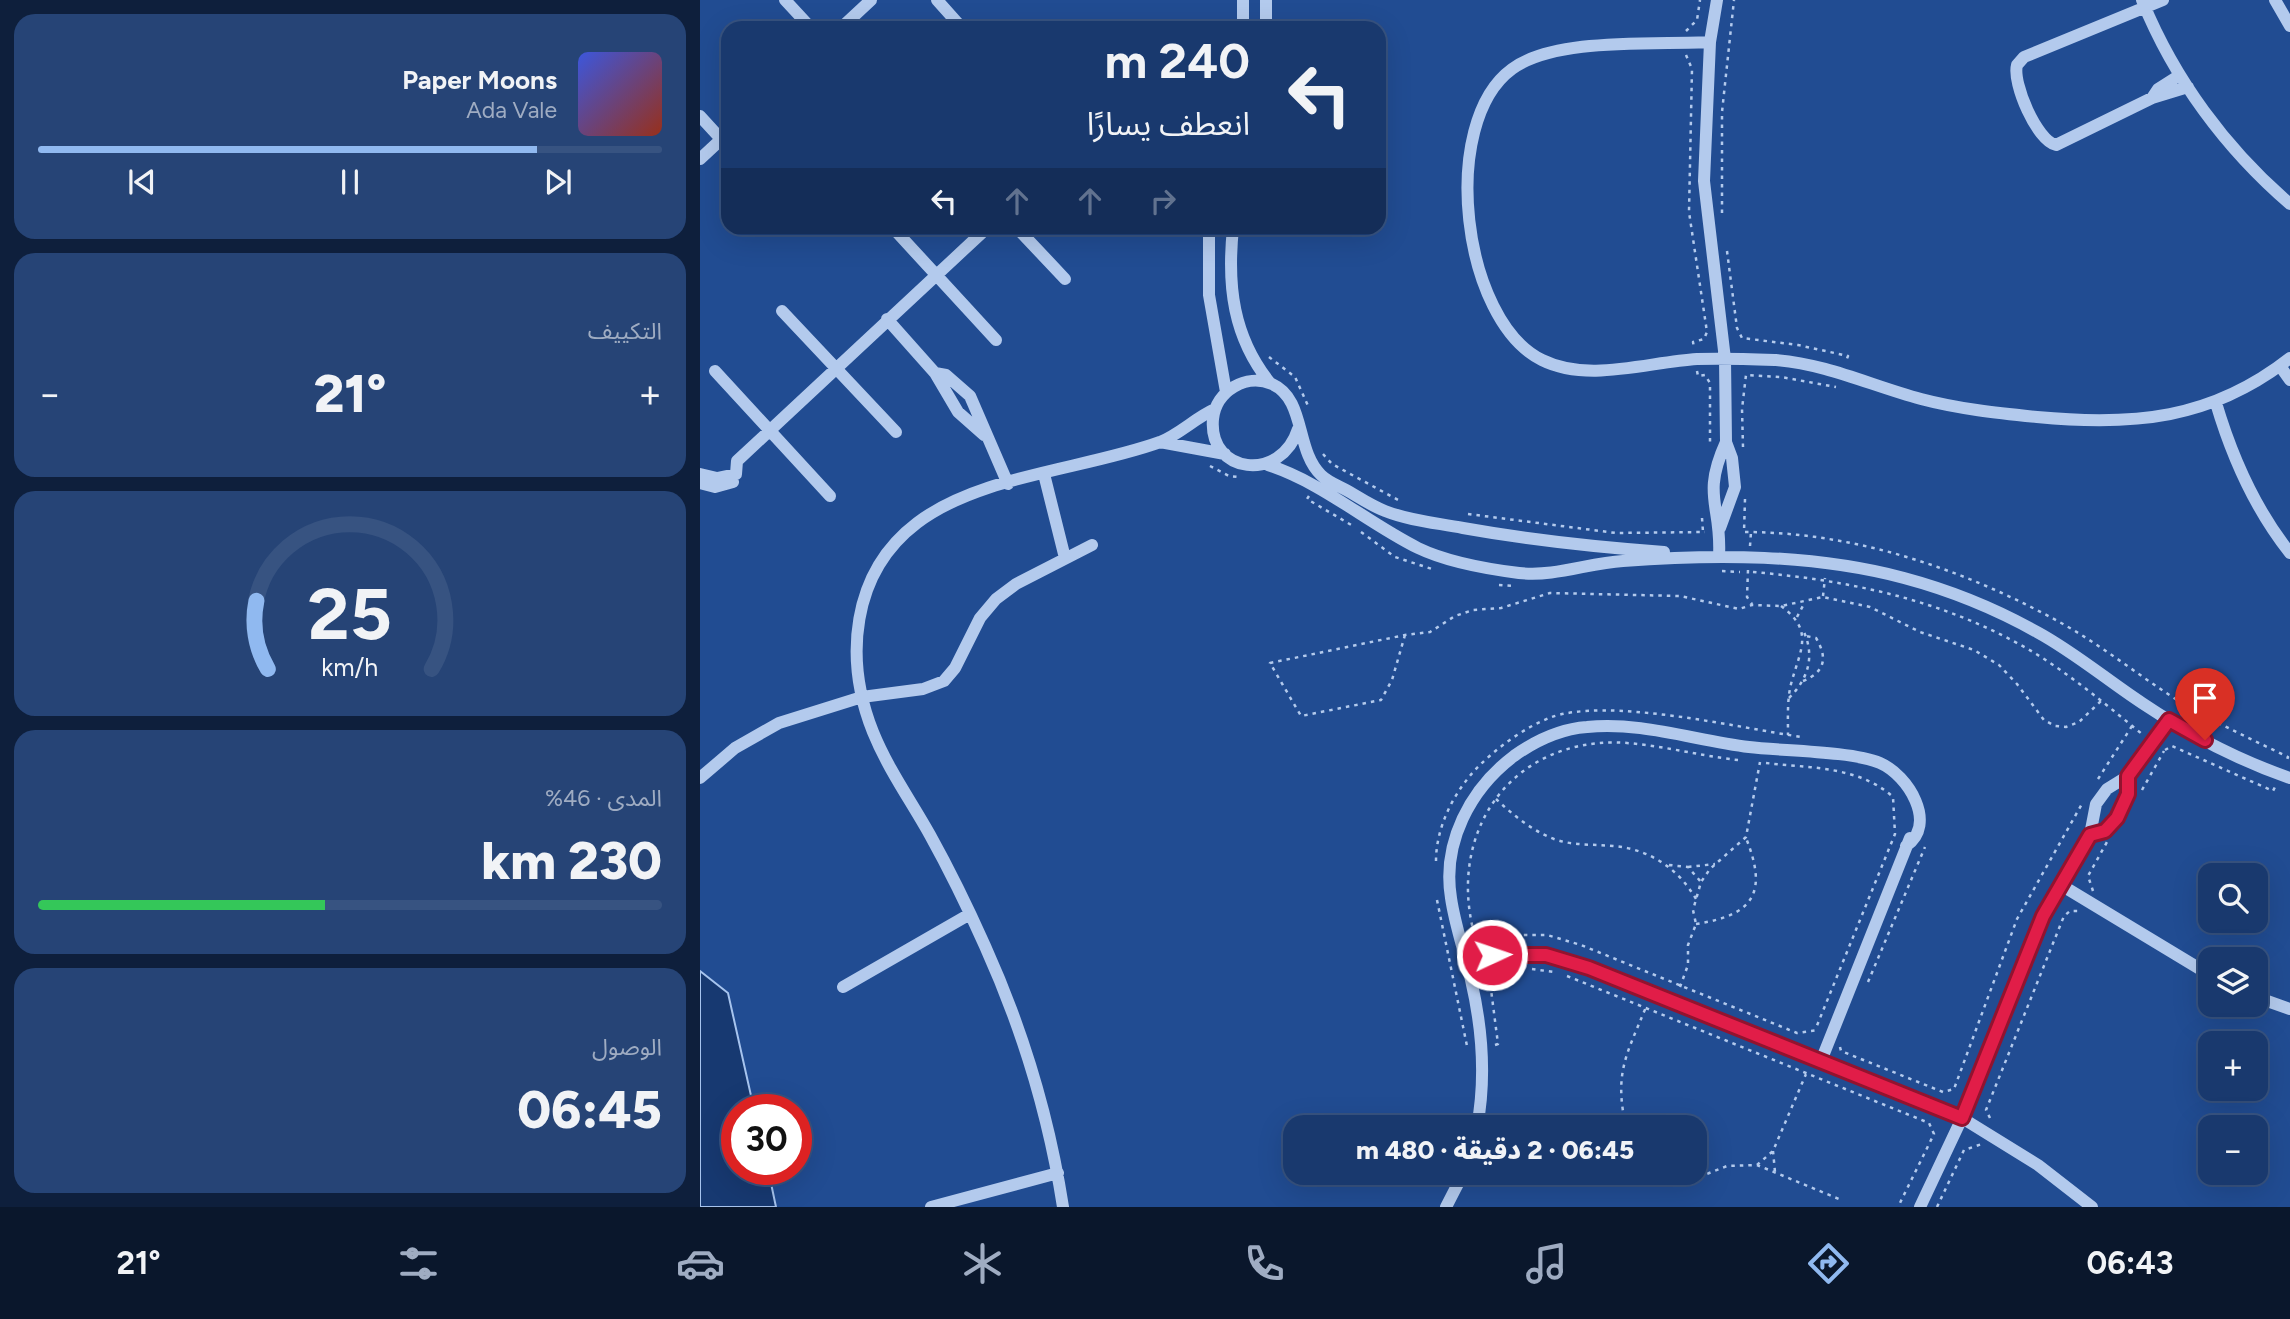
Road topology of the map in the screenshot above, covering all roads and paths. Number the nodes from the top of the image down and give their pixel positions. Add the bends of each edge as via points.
1 (785, 0) edge
2 (871, 0) edge
3 (937, 0) edge
4 (1243, 0) edge
5 (1266, 0) edge
6 (1700, 0) edge
7 (1717, 0) edge
8 (1734, 0) edge
9 (2163, 0) edge
10 (2275, 0) edge
11 (2144, 4) edge
12 (804, 21) edge
13 (848, 21) edge
14 (956, 21) edge
15 (1243, 21) edge
16 (1266, 21) edge
17 (2290, 26) edge
18 (1710, 42) junction
19 (1686, 43) junction
20 (2180, 75) junction
21 (2188, 87) junction
22 (2152, 98) junction
23 (700, 116) edge
24 (721, 133) edge
25 (721, 140) edge
26 (700, 159) edge
27 (2290, 204) edge
28 (1723, 224) dead end
29 (900, 235) edge
30 (979, 235) edge
31 (1024, 235) edge
32 (1209, 235) edge
33 (1233, 235) edge
34 (1727, 251) dead end
35 (936, 275) junction
36 (1065, 279) dead end
37 (782, 311) dead end
38 (887, 319) junction
39 (996, 340) dead end
40 (1263, 351) dead end
41 (1696, 359) junction
42 (1725, 359) junction
43 (2285, 362) edge
44 (836, 369) junction
45 (715, 371) dead end
46 (935, 373) junction
47 (1842, 373) junction
48 (2290, 380) edge
49 (1270, 383) junction
50 (1226, 392) junction
51 (2216, 403) junction
52 (1215, 409) junction
53 (1309, 410) dead end
54 (1298, 429) junction
55 (770, 431) junction
56 (896, 432) dead end
57 (984, 435) junction
58 (1160, 442) junction
59 (1726, 442) junction
60 (1709, 449) dead end
61 (1320, 452) dead end
62 (1226, 454) junction
63 (1744, 458) dead end
64 (737, 461) junction
65 (1268, 465) junction
66 (700, 474) edge
67 (1044, 474) junction
68 (700, 483) edge
69 (1008, 484) junction
70 (1315, 486) junction
71 (1745, 491) dead end
72 (830, 496) dead end
73 (1348, 499) junction
74 (1410, 506) dead end
75 (1702, 509) dead end
76 (1466, 514) dead end
77 (1720, 530) junction
78 (1703, 532) junction
79 (1092, 545) dead end
80 (2290, 553) edge
81 (1699, 556) junction
82 (1718, 556) junction
83 (1065, 558) junction
84 (1717, 571) dead end
85 (1442, 572) dead end
86 (1825, 578) junction
87 (1494, 583) dead end
88 (1540, 583) dead end
89 (1516, 586) dead end
90 (1543, 595) junction
91 (1822, 597) junction
92 (1806, 601) junction
93 (1781, 606) junction
94 (1797, 617) junction
95 (1803, 629) junction
96 (1405, 635) junction
97 (1806, 636) junction
98 (1803, 681) junction
99 (862, 697) junction
100 (1789, 698) junction
101 (2102, 700) junction
102 (2169, 720) junction
103 (2132, 726) junction
104 (1788, 734) junction
105 (1813, 738) dead end
106 (2151, 741) junction
107 (2164, 751) junction
108 (1760, 762) junction
109 (2128, 776) junction
110 (2286, 777) edge
111 (700, 778) edge
112 (2096, 782) dead end
113 (2089, 793) dead end
114 (1496, 799) junction
115 (2135, 801) dead end
116 (2090, 835) junction
117 (2113, 835) dead end
118 (1929, 836) dead end
119 (1746, 837) junction
120 (1716, 864) junction
121 (1669, 865) junction
122 (1436, 867) dead end
123 (1688, 867) junction
124 (1701, 882) junction
125 (2061, 885) junction
126 (1436, 894) dead end
127 (1696, 899) junction
128 (2088, 901) junction
129 (970, 914) junction
130 (1696, 924) junction
131 (1464, 956) junction
132 (1501, 967) dead end
133 (1527, 968) dead end
134 (2198, 968) edge
135 (843, 987) dead end
136 (1680, 988) junction
137 (1865, 990) dead end
138 (2268, 1001) edge
139 (1674, 1003) junction
140 (1646, 1007) junction
141 (2290, 1009) edge
142 (1669, 1017) junction
143 (1832, 1035) junction
144 (1481, 1046) junction
145 (1821, 1061) junction
146 (1806, 1073) junction
147 (1478, 1115) edge
148 (1624, 1115) edge
149 (1962, 1118) junction
150 (1989, 1135) junction
151 (1773, 1151) junction
152 (1757, 1166) junction
153 (1775, 1172) junction
154 (1058, 1174) junction
155 (1707, 1174) edge
156 (1457, 1185) edge
157 (1839, 1199) dead end
158 (931, 1207) edge
159 (1063, 1207) edge
160 (1446, 1207) edge
161 (1898, 1207) edge
162 (1920, 1207) edge
163 (1937, 1207) edge
164 (2092, 1207) edge

1 - 12 street
2 - 13 street
3 - 14 street
4 - 15 street
5 - 16 street
6 - 19 path via 1697,20 1686,28
7 - 18 street
8 - 28 path via 1722,112
9 - 11 street
10 - 17 street
11 - 20 street
11 - 22 street via 2024,57 2015,76 2038,133 2045,142 2056,145
18 - 19 street
18 - 42 street via 1704,181
19 - 41 path via 1686,59 1692,69 1689,212 1707,332 1704,339 1693,342
19 - 41 street via 1555,50 1511,69 1494,85 1480,113 1469,156 1468,191 1471,232 1484,282 1519,344 1569,370
20 - 21 street
20 - 22 street
21 - 22 street
21 - 27 street via 2231,146
23 - 24 street
25 - 26 street
29 - 35 street
30 - 35 street
31 - 36 street
32 - 50 street via 1209,295
33 - 49 street via 1230,272 1237,325 1249,354
34 - 47 path via 1742,338 1848,356
35 - 38 street
35 - 39 street
37 - 44 street
38 - 44 street
38 - 46 street
40 - 53 path via 1295,377
41 - 42 street
41 - 60 path via 1698,376 1705,375 1710,383
42 - 47 street via 1799,362
42 - 59 street
43 - 48 street
43 - 51 street
44 - 55 street
44 - 56 street
45 - 55 street
46 - 57 street via 958,412
46 - 57 street via 946,375 970,396
47 - 51 street via 1941,404 2047,418 2150,419
47 - 63 path via 1835,388 1746,375
49 - 50 street via 1252,381
49 - 54 street via 1292,402
50 - 52 street
51 - 80 street via 2253,496
52 - 58 street
52 - 62 street via 1215,438
54 - 65 street via 1290,447
54 - 73 street via 1318,472
55 - 64 street
55 - 72 street
57 - 69 street
58 - 62 street
58 - 67 street
59 - 77 street via 1735,487
59 - 77 street via 1711,485
61 - 74 path via 1332,464
62 - 65 street via 1241,464
64 - 66 street via 736,474 717,478
64 - 68 street via 741,475 735,480 715,487
65 - 70 street
67 - 69 street
67 - 83 street
69 - 99 street via 928,516 883,558 866,590 857,624
70 - 73 street
70 - 85 path via 1307,499 1395,557
71 - 110 path via 1744,532 1808,536 1864,547 1948,570 2006,594 2066,626 2222,727 2288,757
73 - 81 street via 1393,514 1534,541
73 - 81 street via 1429,553 1507,571 1556,573 1612,561
75 - 78 path
76 - 78 path via 1616,533
77 - 78 path
77 - 82 street
79 - 83 street
81 - 82 street
82 - 102 street via 1859,569 1948,593 2036,631
83 - 99 street via 996,599 944,681 923,689
84 - 86 path
86 - 91 path
86 - 101 path via 1910,598 1977,624 2040,656
87 - 89 path
88 - 90 path
90 - 93 path via 1663,595 1739,609
90 - 96 path via 1501,608 1473,610 1430,632
91 - 92 path
91 - 101 path via 1870,607 1920,632 1974,650 1998,665 2044,720 2055,726 2079,722
92 - 93 path
92 - 94 path
93 - 94 path
94 - 95 path
95 - 97 path
95 - 100 path
96 - 96 path via 1381,700 1301,716 1270,663
97 - 98 path via 1809,663
97 - 98 path via 1816,638 1825,664 1816,676
98 - 100 path
99 - 111 street via 763,731
99 - 129 street via 881,751
100 - 104 path
101 - 103 path
102 - 106 street
102 - 110 street
103 - 106 path
103 - 112 path
104 - 105 path
104 - 122 path via 1590,710 1548,719 1514,737 1469,777 1443,824
106 - 107 path
106 - 109 street
107 - 110 path via 2172,746 2273,791
107 - 115 path
108 - 114 path via 1601,743 1548,758
108 - 119 path
108 - 136 path via 1855,774 1878,784 1893,797 1895,834 1816,1028 1797,1033
109 - 116 street via 2101,796 2092,812
109 - 116 street via 2128,794 2117,818 2105,831
113 - 143 path via 2017,919 1954,1089 1943,1092 1842,1051 1843,1041
114 - 121 path via 1538,832 1556,840 1634,849
114 - 136 path via 1475,831 1469,857 1467,902 1477,934 1547,935
116 - 125 street
117 - 128 path via 2091,868 2088,876 2095,888
118 - 137 path
119 - 120 path
119 - 130 path via 1758,875 1753,894 1732,915
120 - 123 path
120 - 124 path
121 - 123 path
121 - 127 path
123 - 124 path
124 - 127 path
125 - 128 street
125 - 149 street via 2028,949
126 - 144 path via 1466,1046
127 - 130 path
128 - 134 street
128 - 150 path via 2079,913 2070,911 2064,916 1986,1110 1994,1124
129 - 135 street
129 - 154 street via 1027,1055
130 - 136 path
131 - 139 street via 1546,955
131 - 143 street via 1449,884 1454,840 1467,810 1491,777 1541,740 1578,728 1618,726 1745,747 1839,756 1882,772 1903,788 1915,830
131 - 144 street
132 - 144 path via 1489,974 1497,1044
133 - 140 path via 1558,973
136 - 139 path
138 - 141 street
139 - 142 path
139 - 145 street
140 - 142 path
140 - 148 path via 1620,1075
142 - 146 path
143 - 145 street
144 - 147 street
145 - 149 street
146 - 151 path
146 - 161 path via 1933,1128
149 - 150 street
149 - 162 street
150 - 163 path via 1981,1147 1964,1150
150 - 164 street
151 - 152 path
151 - 153 path
152 - 153 path
152 - 155 path via 1727,1166
153 - 157 path
154 - 158 street
154 - 159 street
156 - 160 street

